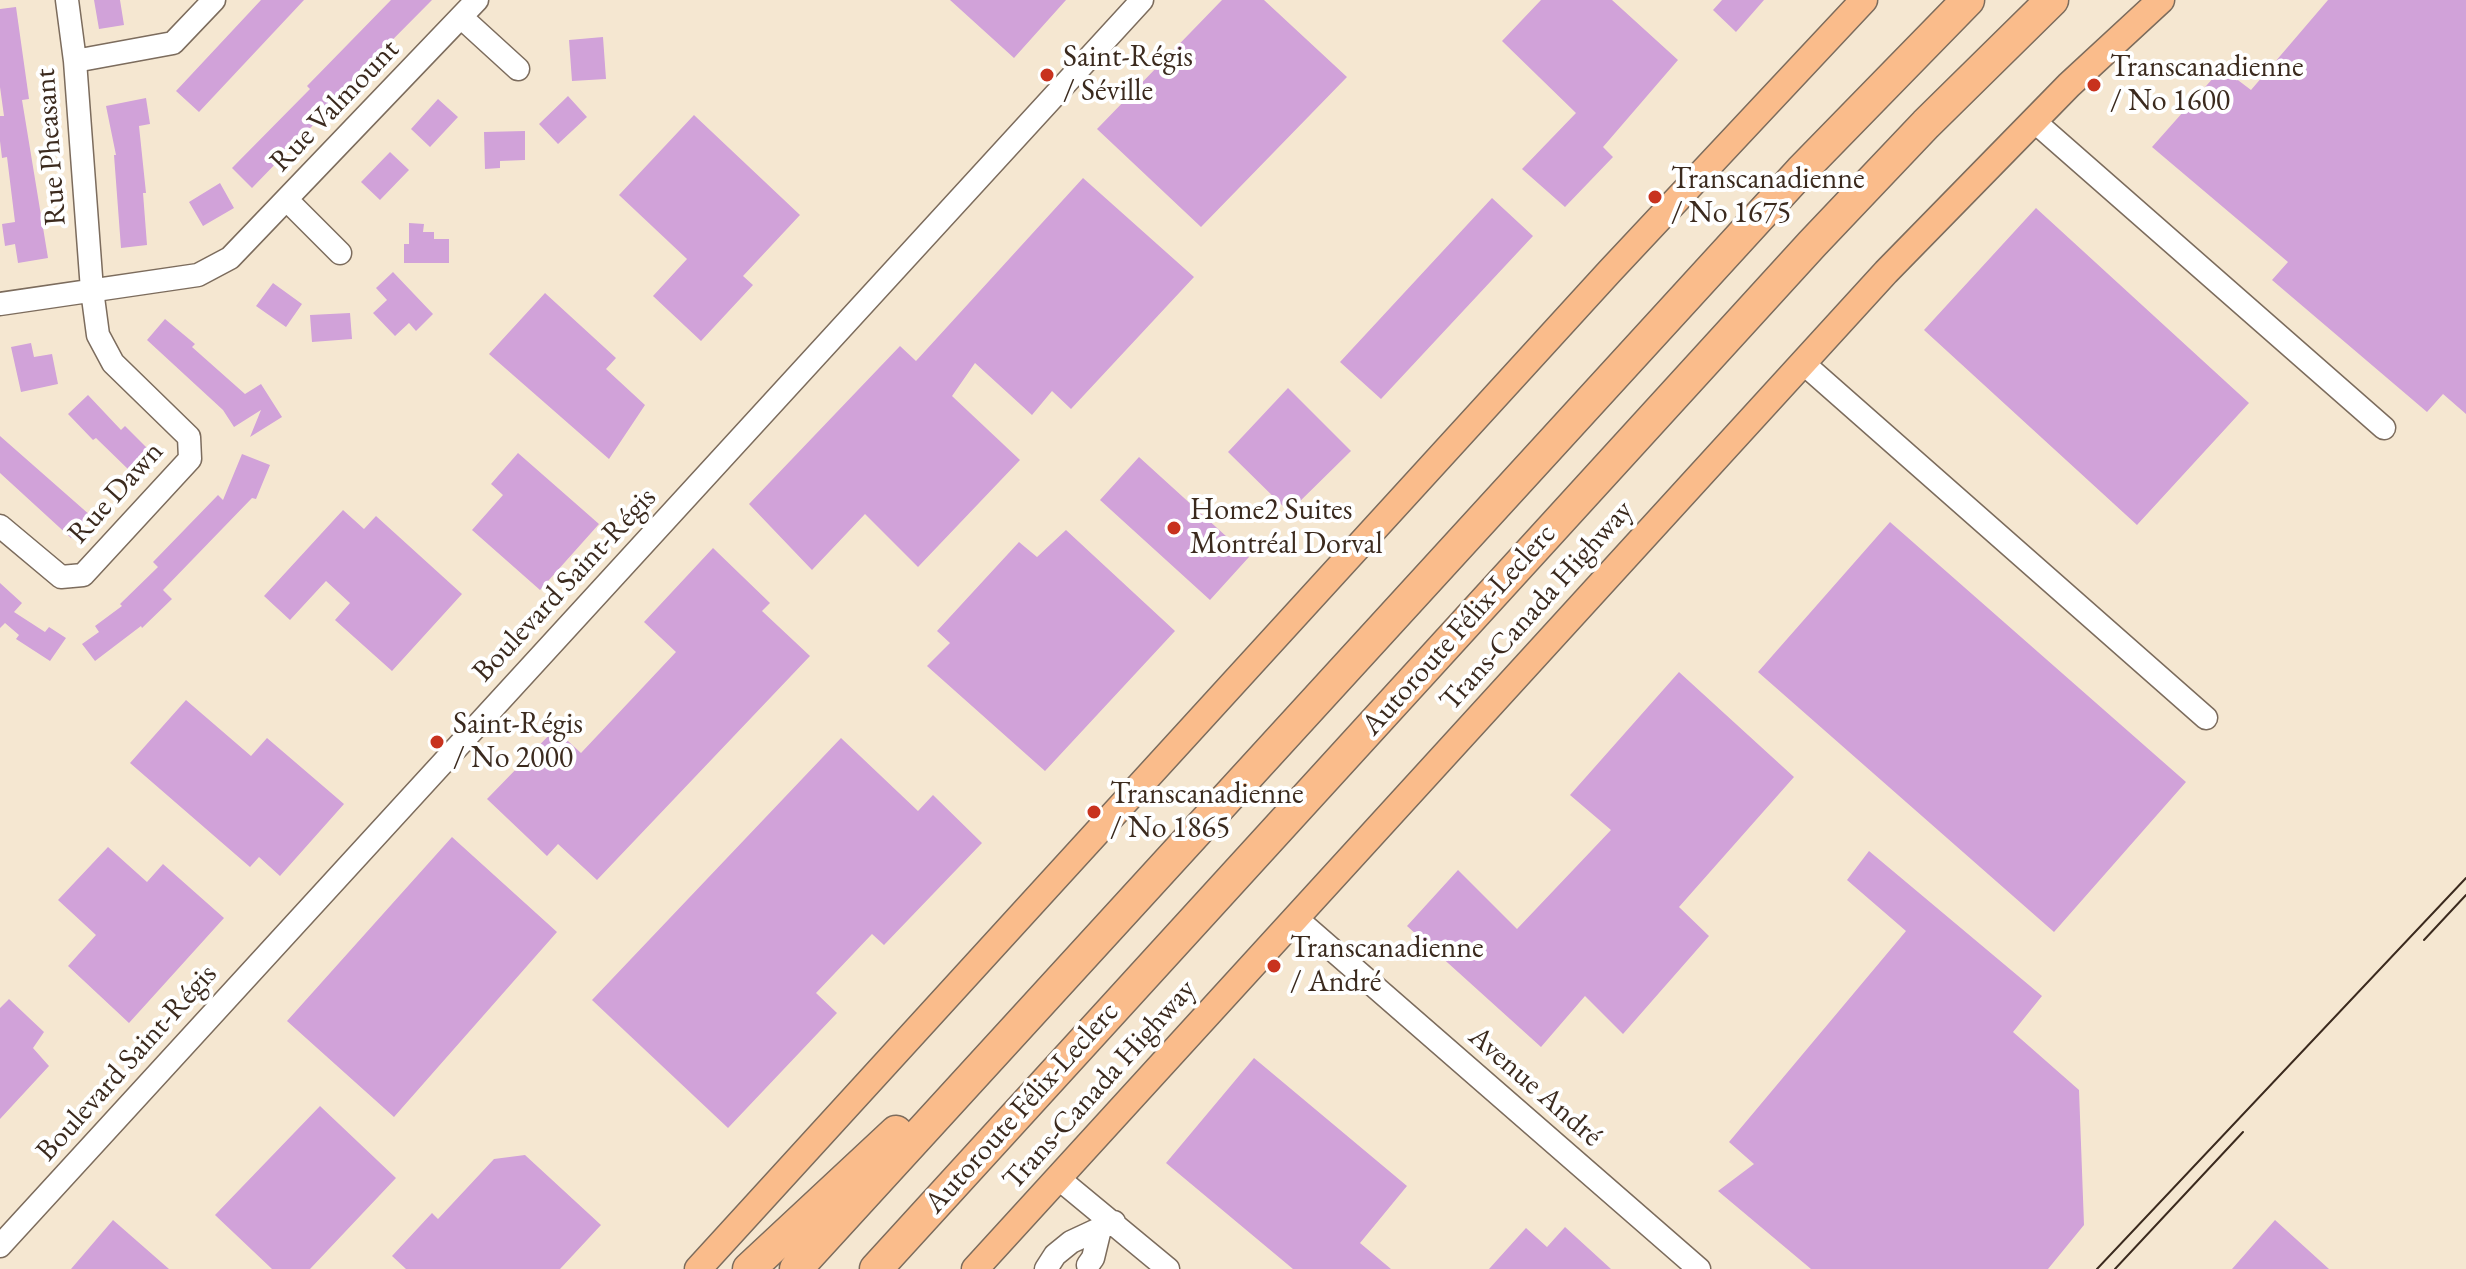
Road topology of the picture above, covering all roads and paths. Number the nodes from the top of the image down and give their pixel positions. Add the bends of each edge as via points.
1 (67, 0) edge
2 (214, 0) edge
3 (477, 0) edge
4 (1142, 0) edge
5 (1864, 0) edge
6 (1968, 0) edge
7 (2052, 0) edge
8 (2161, 0) edge
9 (461, 17) junction
10 (75, 61) junction
11 (518, 69) dead end
12 (2034, 121) junction
13 (287, 200) junction
14 (340, 253) dead end
15 (92, 290) junction
16 (0, 304) edge
17 (1803, 363) junction
18 (2384, 428) dead end
19 (0, 526) edge
20 (2206, 718) dead end
21 (1296, 918) junction
22 (1063, 978) junction
23 (990, 1144) junction
24 (1058, 1178) junction
25 (1107, 1226) junction
26 (0, 1246) edge
27 (1088, 1265) dead end
28 (698, 1269) edge
29 (749, 1269) edge
30 (796, 1269) edge
31 (876, 1269) edge
32 (893, 1269) edge
33 (975, 1269) edge
34 (1046, 1269) edge
35 (1168, 1269) edge
36 (1699, 1269) edge

1 - 10 street, Rue Pheasant
2 - 10 street via 173,43
3 - 9 street, Rue Valmount
4 - 26 street, Boulevard Saint-Régis
5 - 28 main road
6 - 22 highway, Autoroute Félix-Leclerc via 1790,182
7 - 23 highway, Autoroute Félix-Leclerc via 1812,244
8 - 12 main road, Trans-Canada Highway
9 - 11 street
9 - 13 street, Rue Valmount
10 - 15 street, Rue Pheasant
12 - 17 main road, Trans-Canada Highway
12 - 18 street
13 - 14 street, Rue Valmount
13 - 15 street, Rue Valmount via 230,258 198,275
15 - 16 street, Rue Valmount
15 - 19 street, Rue Dawn via 98,335 113,363 189,437 190,459 83,575 61,577
17 - 20 street
17 - 21 main road, Trans-Canada Highway
21 - 24 main road, Trans-Canada Highway
21 - 36 street, Avenue André
22 - 29 highway
22 - 30 highway, Autoroute Félix-Leclerc
23 - 31 highway, Autoroute Félix-Leclerc
23 - 32 highway
24 - 25 street
24 - 33 main road, Trans-Canada Highway
25 - 27 street
25 - 34 street via 1071,1242
25 - 35 street

